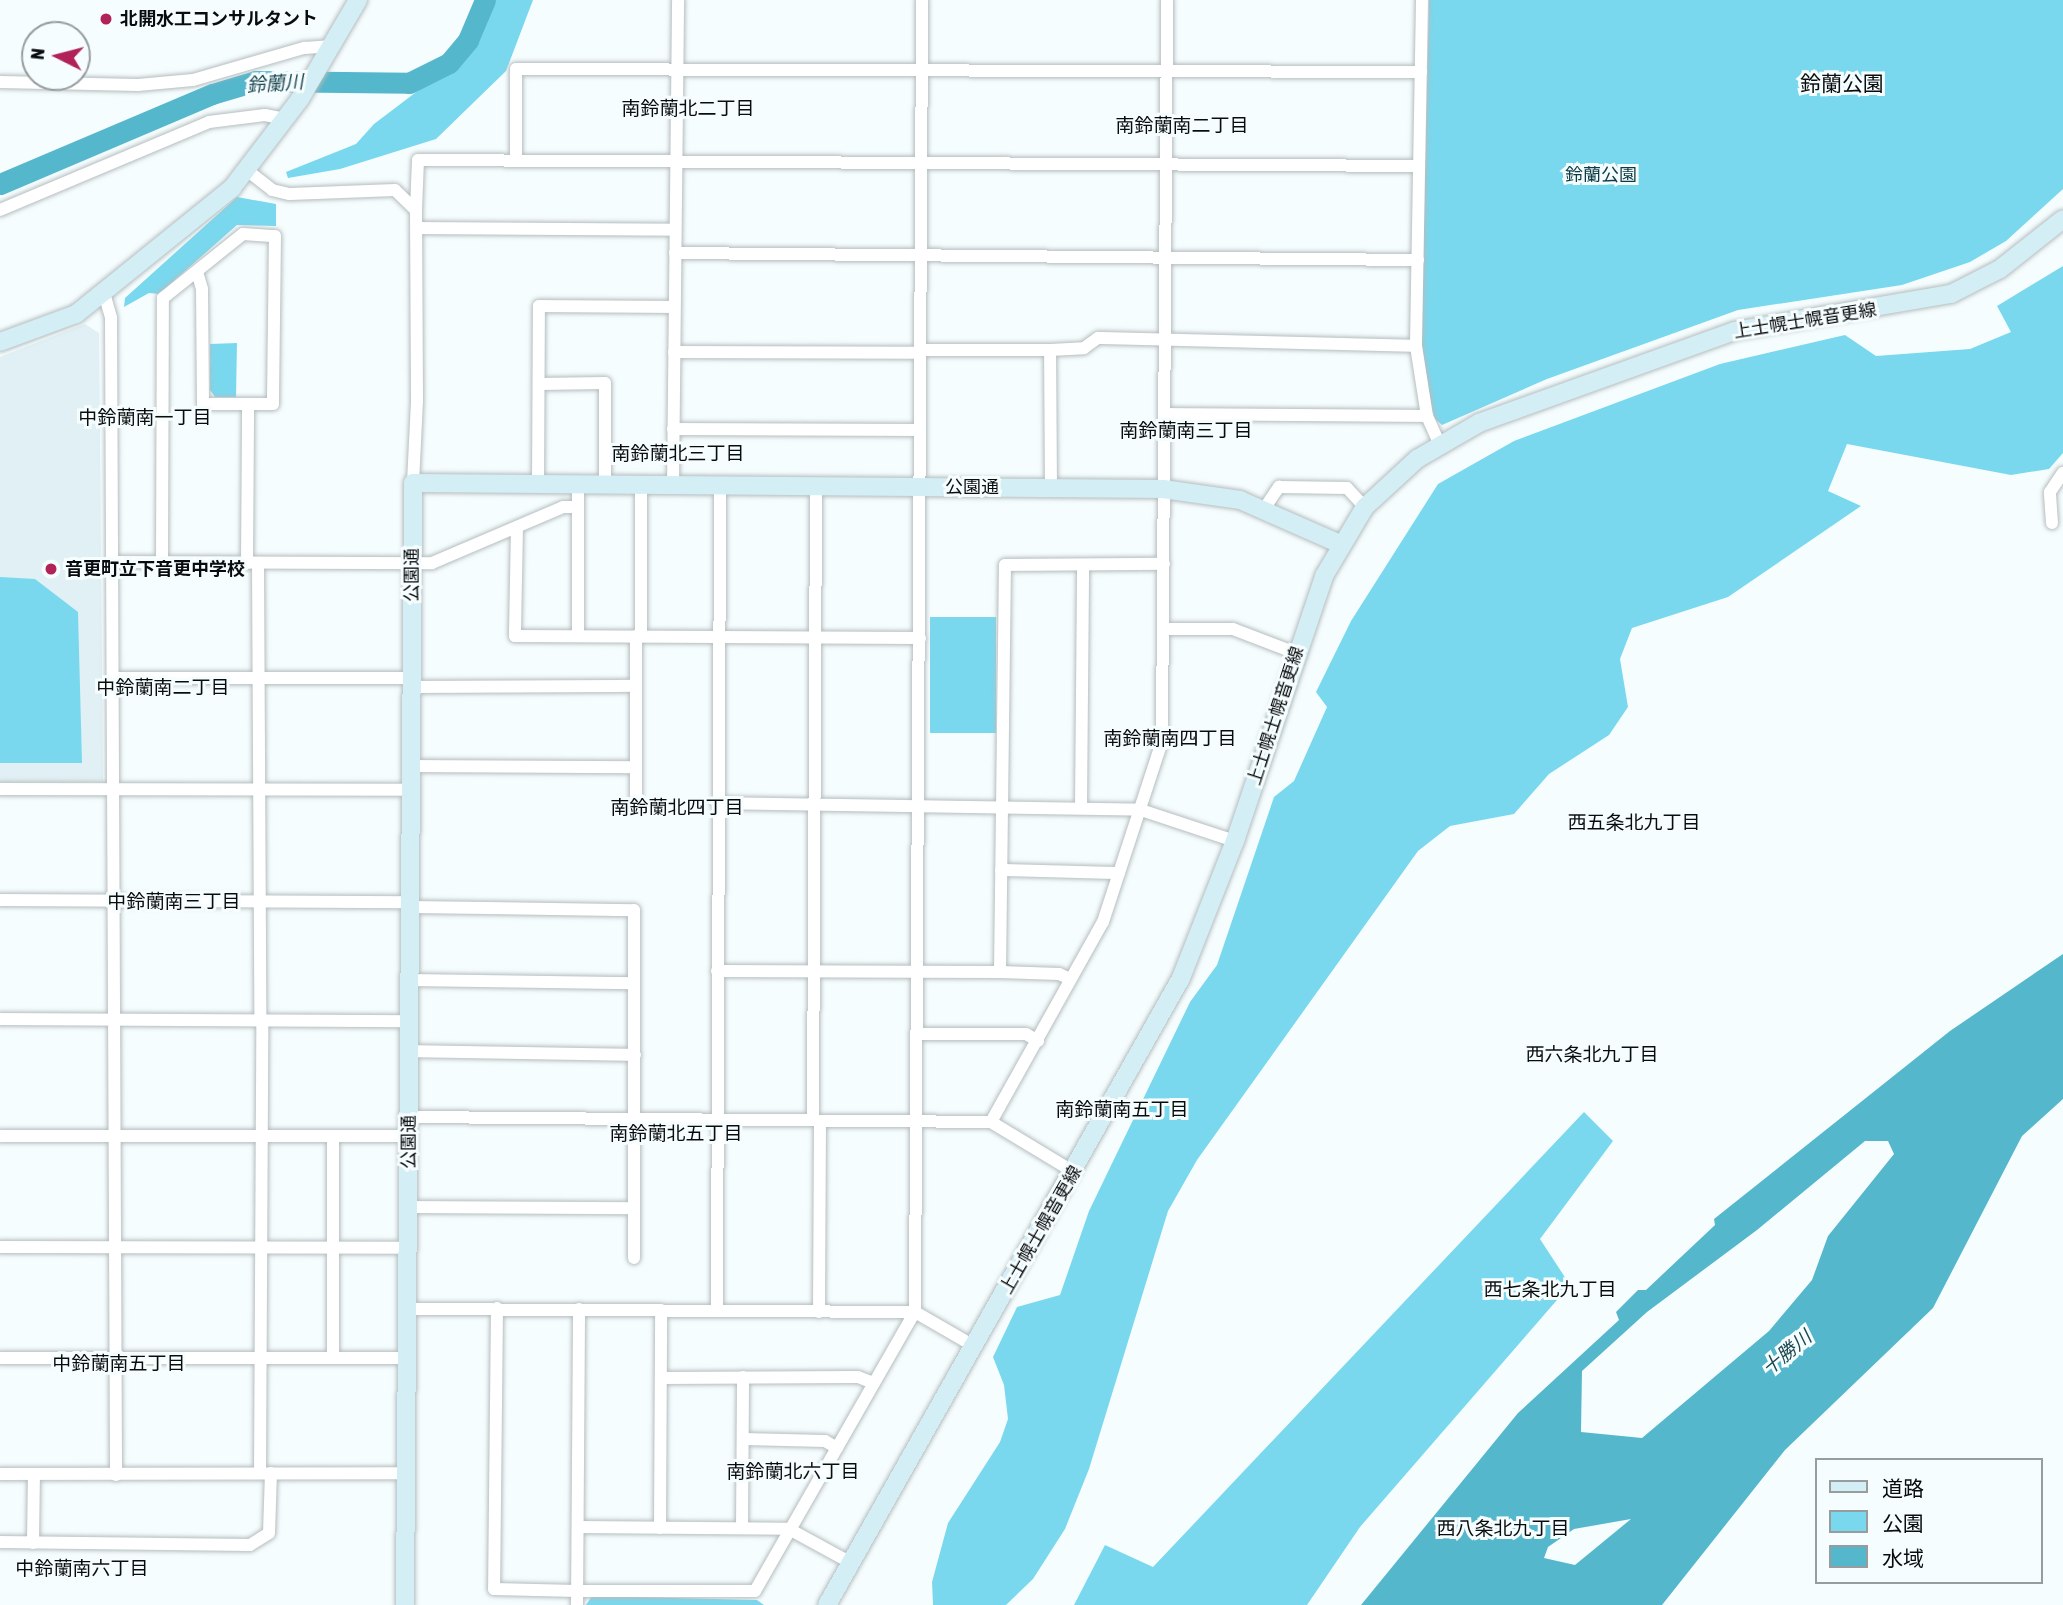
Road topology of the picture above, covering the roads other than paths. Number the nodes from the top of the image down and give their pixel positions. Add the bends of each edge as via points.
1 (358, 0) edge
2 (678, 0) edge
3 (922, 0) edge
4 (1167, 0) edge
5 (1422, 0) edge
6 (333, 46) junction
7 (677, 68) junction
8 (921, 70) junction
9 (1166, 71) junction
10 (1421, 72) junction
11 (0, 82) edge
12 (285, 119) junction
13 (516, 159) junction
14 (676, 160) junction
15 (922, 161) junction
16 (1166, 163) junction
17 (1419, 166) junction
18 (248, 171) junction
19 (0, 210) edge
20 (416, 210) junction
21 (2063, 219) edge
22 (419, 228) junction
23 (676, 230) junction
24 (675, 253) junction
25 (921, 256) junction
26 (1165, 257) junction
27 (1418, 260) junction
28 (198, 275) junction
29 (104, 293) junction
30 (674, 307) junction
31 (0, 342) edge
32 (1164, 342) junction
33 (1416, 346) junction
34 (1050, 350) junction
35 (920, 351) junction
36 (674, 352) junction
37 (539, 384) junction
38 (248, 405) junction
39 (1164, 414) junction
40 (1427, 415) junction
41 (673, 429) junction
42 (920, 430) junction
43 (1439, 443) junction
44 (2063, 473) edge
45 (413, 483) junction
46 (538, 484) junction
47 (578, 484) junction
48 (605, 484) junction
49 (641, 485) junction
50 (673, 485) junction
51 (720, 485) junction
52 (816, 486) junction
53 (920, 487) junction
54 (1051, 488) junction
55 (1163, 489) junction
56 (578, 507) junction
57 (1365, 507) junction
58 (1264, 509) junction
59 (2052, 523) dead end
60 (517, 527) junction
61 (1340, 544) junction
62 (111, 562) junction
63 (162, 562) junction
64 (252, 564) junction
65 (1164, 564) junction
66 (1083, 565) junction
67 (412, 566) junction
68 (1163, 629) junction
69 (578, 636) junction
70 (638, 636) junction
71 (816, 637) junction
72 (719, 638) junction
73 (920, 638) junction
74 (1296, 653) junction
75 (259, 677) junction
76 (112, 678) junction
77 (411, 683) junction
78 (635, 686) junction
79 (411, 765) junction
80 (635, 767) junction
81 (0, 789) edge
82 (113, 789) junction
83 (260, 789) junction
84 (411, 790) junction
85 (636, 803) dead end
86 (717, 803) junction
87 (814, 803) junction
88 (919, 806) junction
89 (1002, 807) junction
90 (1081, 807) junction
91 (1141, 810) junction
92 (1235, 841) junction
93 (1002, 870) junction
94 (1119, 873) junction
95 (0, 900) edge
96 (258, 900) junction
97 (113, 901) junction
98 (410, 905) junction
99 (717, 971) junction
100 (813, 971) junction
101 (917, 972) junction
102 (1000, 972) junction
103 (1070, 979) junction
104 (410, 980) junction
105 (634, 983) junction
106 (0, 1019) edge
107 (114, 1019) junction
108 (261, 1020) junction
109 (409, 1021) junction
110 (917, 1034) junction
111 (1038, 1041) junction
112 (409, 1051) junction
113 (635, 1055) junction
114 (409, 1117) junction
115 (635, 1120) junction
116 (718, 1120) junction
117 (817, 1121) junction
118 (916, 1121) junction
119 (991, 1122) junction
120 (262, 1135) junction
121 (0, 1136) edge
122 (333, 1136) junction
123 (409, 1136) junction
124 (115, 1137) junction
125 (1074, 1172) junction
126 (408, 1206) junction
127 (634, 1208) junction
128 (0, 1247) edge
129 (115, 1247) junction
130 (260, 1247) junction
131 (333, 1247) junction
132 (408, 1248) junction
133 (634, 1258) dead end
134 (407, 1308) junction
135 (497, 1308) junction
136 (579, 1309) junction
137 (662, 1310) junction
138 (717, 1310) junction
139 (820, 1312) junction
140 (915, 1312) junction
141 (974, 1346) junction
142 (260, 1357) junction
143 (0, 1358) edge
144 (116, 1358) junction
145 (333, 1358) junction
146 (407, 1358) junction
147 (743, 1377) junction
148 (661, 1378) junction
149 (874, 1383) junction
150 (744, 1439) junction
151 (837, 1448) junction
152 (265, 1473) junction
153 (406, 1473) junction
154 (0, 1474) edge
155 (34, 1474) junction
156 (116, 1475) junction
157 (578, 1527) junction
158 (660, 1528) junction
159 (742, 1528) junction
160 (789, 1529) junction
161 (0, 1542) edge
162 (33, 1543) junction
163 (851, 1563) junction
164 (577, 1591) junction
165 (405, 1605) edge
166 (577, 1605) edge
167 (827, 1605) edge

1 - 6 street
2 - 7 street
3 - 8 street
4 - 9 street
5 - 10 street
6 - 11 street via 304,48 193,80 138,85
6 - 12 street
7 - 8 street
7 - 13 street via 516,69
7 - 14 street
8 - 9 street
8 - 15 street
9 - 10 street
9 - 16 street
10 - 17 street
12 - 18 street
12 - 19 street via 265,115 209,121
13 - 14 street
13 - 20 street via 418,160
14 - 15 street
14 - 23 street
15 - 16 street
15 - 25 street
16 - 17 street
16 - 26 street
17 - 27 street
18 - 20 street via 272,190 290,194 395,190
18 - 29 street via 184,230
20 - 22 street
21 - 43 street, 上士幌士幌音更線 via 2000,269 1951,293 1722,334 1548,396
22 - 23 street
22 - 45 street
23 - 24 street
24 - 25 street
24 - 30 street
25 - 26 street
25 - 35 street
26 - 27 street
26 - 32 street
27 - 33 street
28 - 38 street via 203,404
28 - 38 street via 237,236 275,236 274,404
28 - 63 street via 163,298
29 - 31 street via 76,314
29 - 62 street via 111,318
30 - 36 street
30 - 37 street via 539,306
32 - 33 street
32 - 34 street via 1098,338 1084,348
32 - 39 street
33 - 40 street
34 - 35 street
34 - 54 street
35 - 36 street
35 - 42 street
36 - 41 street
37 - 46 street
37 - 48 street via 605,383
38 - 64 street
39 - 40 street
39 - 55 street
40 - 43 street
41 - 42 street
41 - 50 street
42 - 53 street
43 - 57 street, 上士幌士幌音更線
44 - 59 street via 2050,492
45 - 46 street, 公園通
45 - 67 street, 公園通
46 - 47 street, 公園通
47 - 48 street, 公園通
47 - 56 street
48 - 49 street, 公園通
49 - 50 street, 公園通
49 - 70 street
50 - 51 street, 公園通
51 - 52 street, 公園通
51 - 72 street
52 - 53 street, 公園通
52 - 71 street
53 - 54 street, 公園通
53 - 73 street
54 - 55 street, 公園通
55 - 58 street, 公園通 via 1210,493
55 - 65 street
56 - 60 street via 563,507
56 - 69 street
57 - 58 street via 1347,488 1279,487
57 - 61 street, 上士幌士幌音更線
58 - 61 street, 公園通
60 - 67 street via 432,563
60 - 69 street via 515,636
61 - 74 street, 上士幌士幌音更線
62 - 63 street
62 - 76 street
63 - 64 street
64 - 67 street
64 - 75 street
65 - 66 street
65 - 68 street
66 - 89 street via 1005,565
66 - 90 street
67 - 77 street, 公園通
68 - 74 street via 1233,629
68 - 91 street via 1162,741
69 - 70 street
70 - 72 street
70 - 78 street
71 - 72 street
71 - 73 street
71 - 87 street
72 - 86 street
73 - 88 street
74 - 92 street, 上士幌士幌音更線
75 - 76 street
75 - 77 street
75 - 83 street
76 - 82 street
77 - 78 street
77 - 79 street, 公園通
78 - 80 street
79 - 80 street
79 - 84 street, 公園通
80 - 85 street
81 - 82 street
82 - 83 street
82 - 97 street
83 - 84 street
83 - 96 street
84 - 98 street, 公園通
86 - 87 street
86 - 99 street
87 - 88 street
87 - 100 street
88 - 89 street
88 - 101 street
89 - 90 street
89 - 93 street
90 - 91 street
91 - 92 street
91 - 94 street
92 - 125 street, 上士幌士幌音更線 via 1181,978
93 - 94 street
93 - 102 street
94 - 103 street via 1103,922
95 - 97 street
96 - 97 street
96 - 98 street
96 - 108 street
97 - 107 street
98 - 104 street, 公園通
98 - 105 street via 634,910
99 - 100 street
99 - 116 street
100 - 101 street
100 - 117 street
101 - 102 street
101 - 110 street
102 - 103 street via 1059,974
103 - 111 street
104 - 105 street
104 - 109 street, 公園通
105 - 113 street
106 - 107 street
107 - 108 street
107 - 124 street
108 - 109 street
108 - 120 street
109 - 112 street, 公園通
110 - 111 street via 1026,1034
110 - 118 street
111 - 119 street
112 - 113 street
112 - 114 street, 公園通
113 - 115 street
114 - 115 street
114 - 123 street, 公園通
115 - 116 street
115 - 127 street
116 - 117 street
116 - 138 street
117 - 118 street
117 - 139 street
118 - 119 street
118 - 140 street
119 - 125 street
120 - 122 street
120 - 124 street
120 - 130 street
121 - 124 street
122 - 123 street
122 - 131 street
123 - 126 street, 公園通
124 - 129 street
125 - 141 street, 上士幌士幌音更線
126 - 127 street
126 - 132 street, 公園通
127 - 133 street
128 - 129 street
129 - 130 street
129 - 144 street
130 - 131 street
130 - 142 street
131 - 132 street
131 - 145 street
132 - 134 street, 公園通
134 - 135 street
134 - 146 street, 公園通
135 - 136 street
135 - 164 street via 494,1589
136 - 137 street
136 - 157 street
137 - 138 street
137 - 148 street
138 - 139 street
139 - 140 street
140 - 141 street
140 - 149 street
141 - 163 street, 上士幌士幌音更線
142 - 144 street
142 - 145 street
142 - 152 street
143 - 144 street
144 - 156 street
145 - 146 street
146 - 153 street, 公園通
147 - 148 street
147 - 149 street via 858,1377
147 - 150 street
148 - 158 street
149 - 151 street
150 - 151 street via 825,1441
150 - 159 street
151 - 160 street
152 - 153 street
152 - 156 street
152 - 162 street via 269,1533 250,1545
153 - 165 street, 公園通
154 - 155 street
155 - 156 street
155 - 162 street
157 - 158 street
157 - 164 street
158 - 159 street
159 - 160 street
160 - 163 street
160 - 164 street via 755,1591
161 - 162 street
163 - 167 street, 上士幌士幌音更線
164 - 166 street

